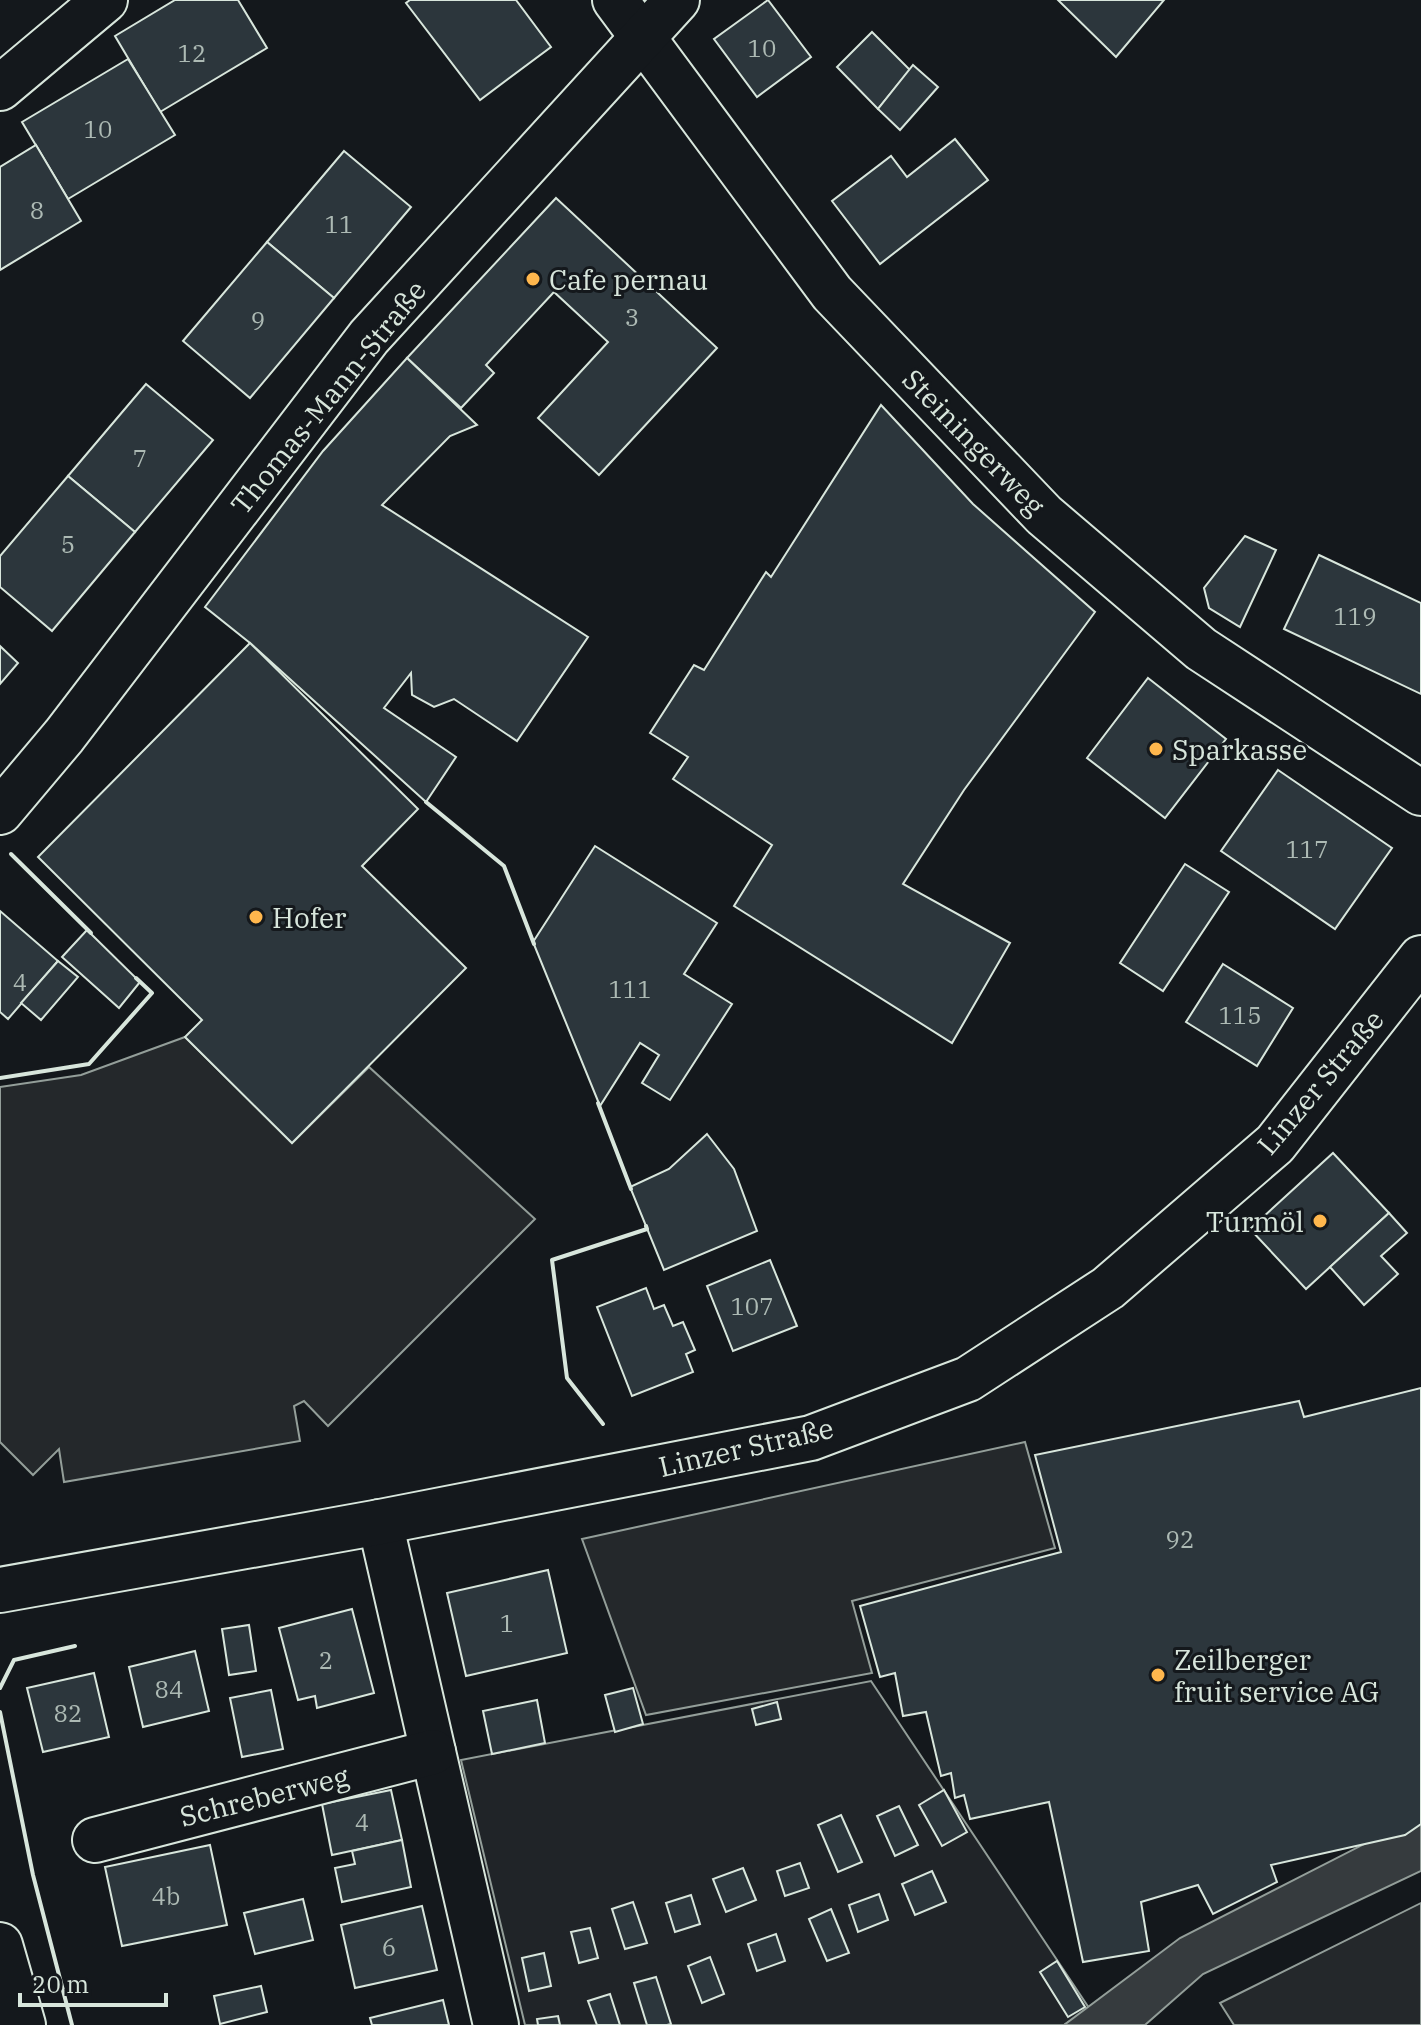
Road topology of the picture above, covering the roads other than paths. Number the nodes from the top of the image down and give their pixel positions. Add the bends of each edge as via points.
1 (105, 0) edge
2 (615, 0) edge
3 (677, 0) edge
4 (644, 36) junction
5 (0, 88) edge
6 (1421, 793) edge
7 (0, 812) edge
8 (1421, 958) edge
9 (380, 1522) junction
10 (0, 1590) edge
11 (433, 1752) junction
12 (95, 1840) dead end
13 (0, 1945) edge
14 (23, 2025) edge
15 (496, 2025) edge

1 - 5 street
2 - 4 street, Steiningerweg
3 - 4 street, Thomas-Mann-Straße
4 - 6 street, Steiningerweg via 832,293 1044,515 1201,649
4 - 7 street, Thomas-Mann-Straße via 369,337
8 - 9 street, Linzer Straße via 1275,1144 1108,1288 968,1379 811,1438
9 - 10 street, Linzer Straße
9 - 11 street
11 - 12 street, Schreberweg
11 - 15 street
13 - 14 street

